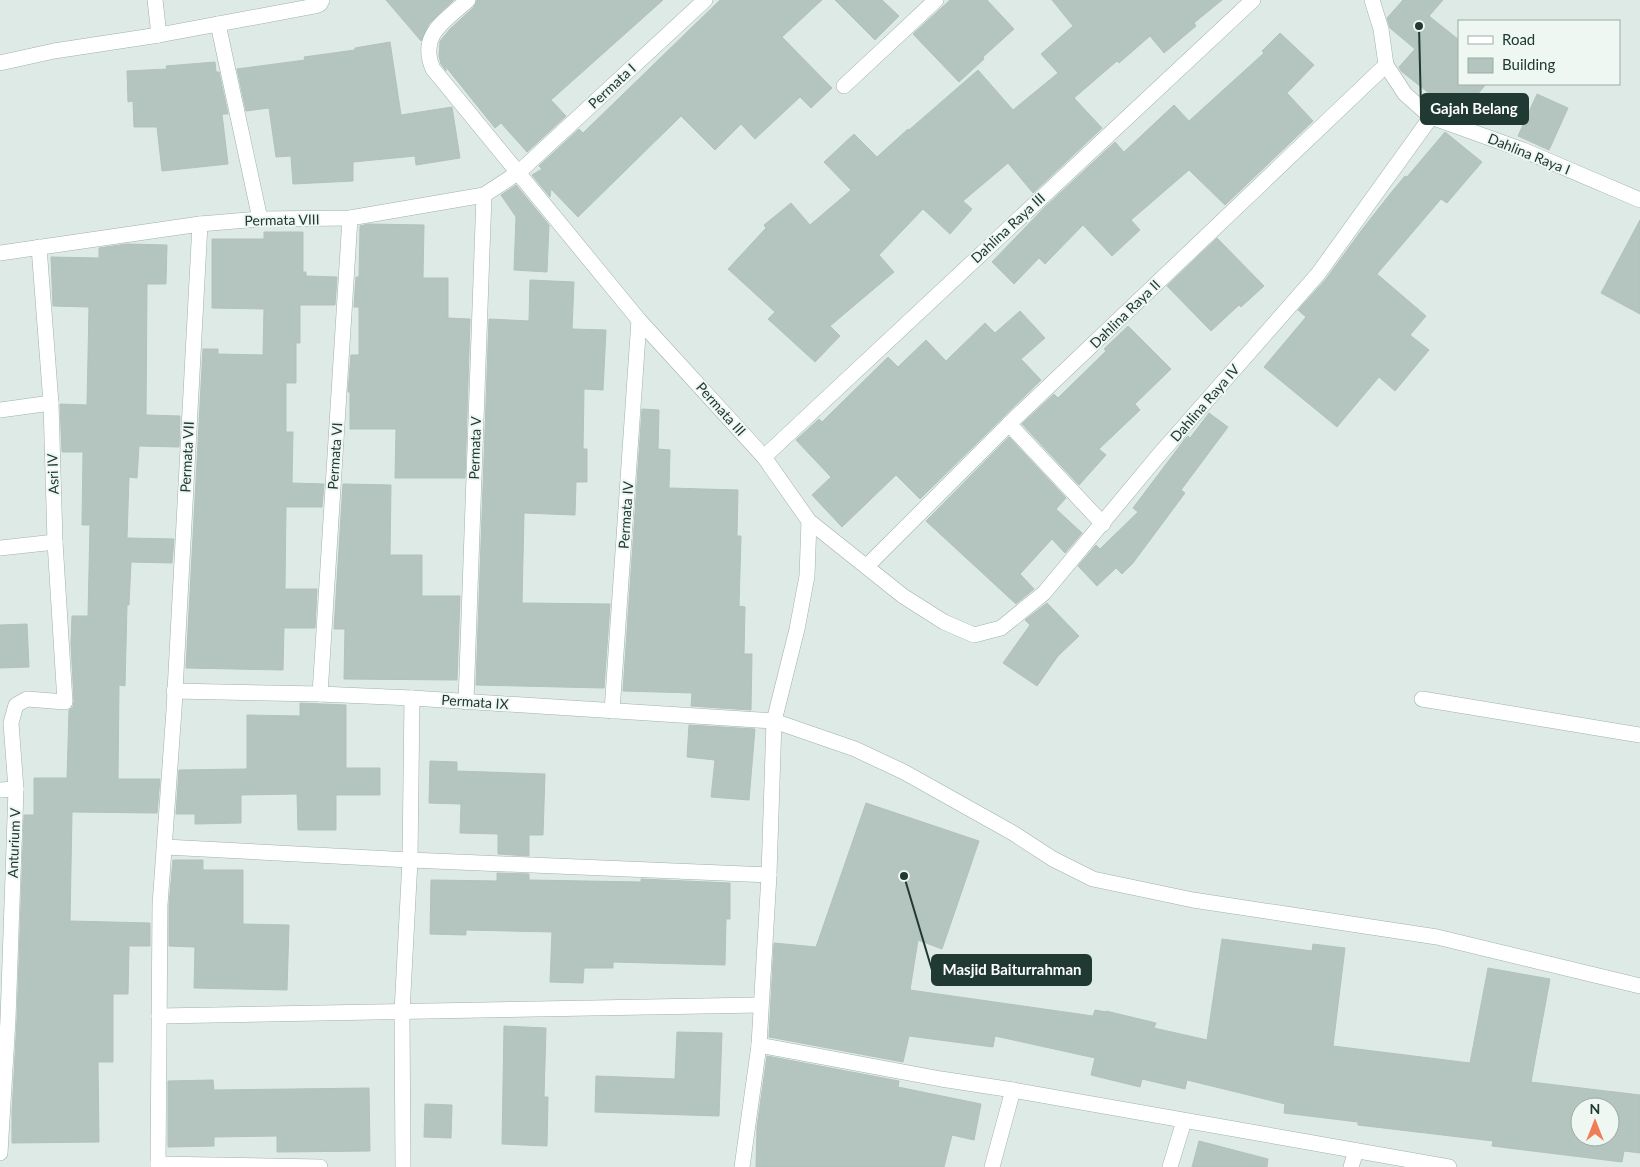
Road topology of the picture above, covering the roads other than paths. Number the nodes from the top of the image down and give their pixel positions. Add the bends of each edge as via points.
1 (155, 0) edge
2 (322, 0) edge
3 (468, 0) edge
4 (705, 0) edge
5 (936, 0) edge
6 (1253, 0) edge
7 (1372, 0) edge
8 (218, 24) junction
9 (159, 35) junction
10 (0, 63) edge
11 (1386, 66) junction
12 (844, 86) dead end
13 (1431, 117) junction
14 (519, 172) junction
15 (484, 195) junction
16 (1640, 200) edge
17 (350, 218) junction
18 (260, 219) junction
19 (200, 224) junction
20 (39, 247) junction
21 (0, 253) edge
22 (639, 320) junction
23 (51, 403) junction
24 (0, 410) edge
25 (1009, 424) junction
26 (764, 457) junction
27 (809, 521) junction
28 (1103, 524) junction
29 (55, 542) junction
30 (0, 548) edge
31 (867, 566) junction
32 (944, 622) joint
33 (174, 691) junction
34 (320, 694) junction
35 (412, 698) junction
36 (1422, 699) dead end
37 (65, 702) joint
38 (466, 702) junction
39 (612, 711) junction
40 (774, 721) junction
41 (1640, 735) edge
42 (16, 789) junction
43 (0, 790) edge
44 (165, 847) junction
45 (410, 860) junction
46 (769, 875) junction
47 (5, 942) edge
48 (1640, 986) edge
49 (760, 1005) junction
50 (402, 1012) junction
51 (159, 1016) junction
52 (4, 1019) edge
53 (759, 1045) junction
54 (1013, 1090) junction
55 (1184, 1121) junction
56 (1356, 1151) junction
57 (0, 1154) edge
58 (158, 1166) edge
59 (320, 1167) edge
60 (403, 1167) edge
61 (742, 1167) edge
62 (992, 1167) edge
63 (1170, 1167) edge
64 (1351, 1167) edge
65 (1450, 1167) edge

1 - 9 street
2 - 8 street via 316,6
3 - 14 street, Permata III via 437,28 427,49 429,60 433,70
4 - 14 street, Permata I
5 - 12 street
6 - 26 street, Dahlina Raya III
7 - 11 street, Dahlina Raya I via 1381,29
8 - 9 street
8 - 18 street
9 - 10 street
11 - 13 street, Dahlina Raya I via 1405,94
11 - 25 street, Dahlina Raya II
13 - 16 street, Dahlina Raya I via 1523,150
13 - 28 street, Dahlina Raya IV via 1318,274 1158,456
14 - 15 street, Permata VIII
14 - 22 street, Permata III
15 - 17 street, Permata VIII
15 - 38 street, Permata V
17 - 18 street, Permata VIII
17 - 34 street, Permata VI
18 - 19 street, Permata VIII
19 - 20 street, Permata VIII
19 - 33 street, Permata VII
20 - 21 street, Permata VIII
20 - 23 street, Asri IV
22 - 26 street, Permata III
22 - 39 street, Permata IV
23 - 24 street
23 - 29 street, Asri IV
25 - 28 street
25 - 31 street, Dahlina Raya II
26 - 27 street, Permata III
27 - 31 street, Permata III
27 - 40 street via 807,576
28 - 32 street, Dahlina Raya IV via 1044,593 1001,628 974,635
29 - 30 street
29 - 37 street, Asri IV
31 - 32 street, Permata III via 903,596
33 - 34 street, Permata IX
33 - 44 street, Permata VII
34 - 35 street, Permata IX
35 - 38 street, Permata IX
35 - 45 street
36 - 41 street
37 - 42 street, Anturium V via 27,699 16,705 11,723
38 - 39 street, Permata IX
39 - 40 street, Permata IX
40 - 46 street
40 - 48 street, Permata IX via 855,749 904,772 1093,879 1193,900 1437,937
42 - 43 street
42 - 47 street, Anturium V
44 - 45 street
44 - 51 street, Permata VII via 160,905
45 - 46 street
45 - 50 street
46 - 49 street
47 - 52 street, Anturium V
49 - 50 street
49 - 53 street
50 - 51 street
50 - 60 street
51 - 58 street, Permata VII
52 - 57 street, Anturium V
53 - 54 street
53 - 61 street
54 - 55 street
54 - 62 street
55 - 56 street
55 - 63 street
56 - 64 street
56 - 65 street
58 - 59 street

